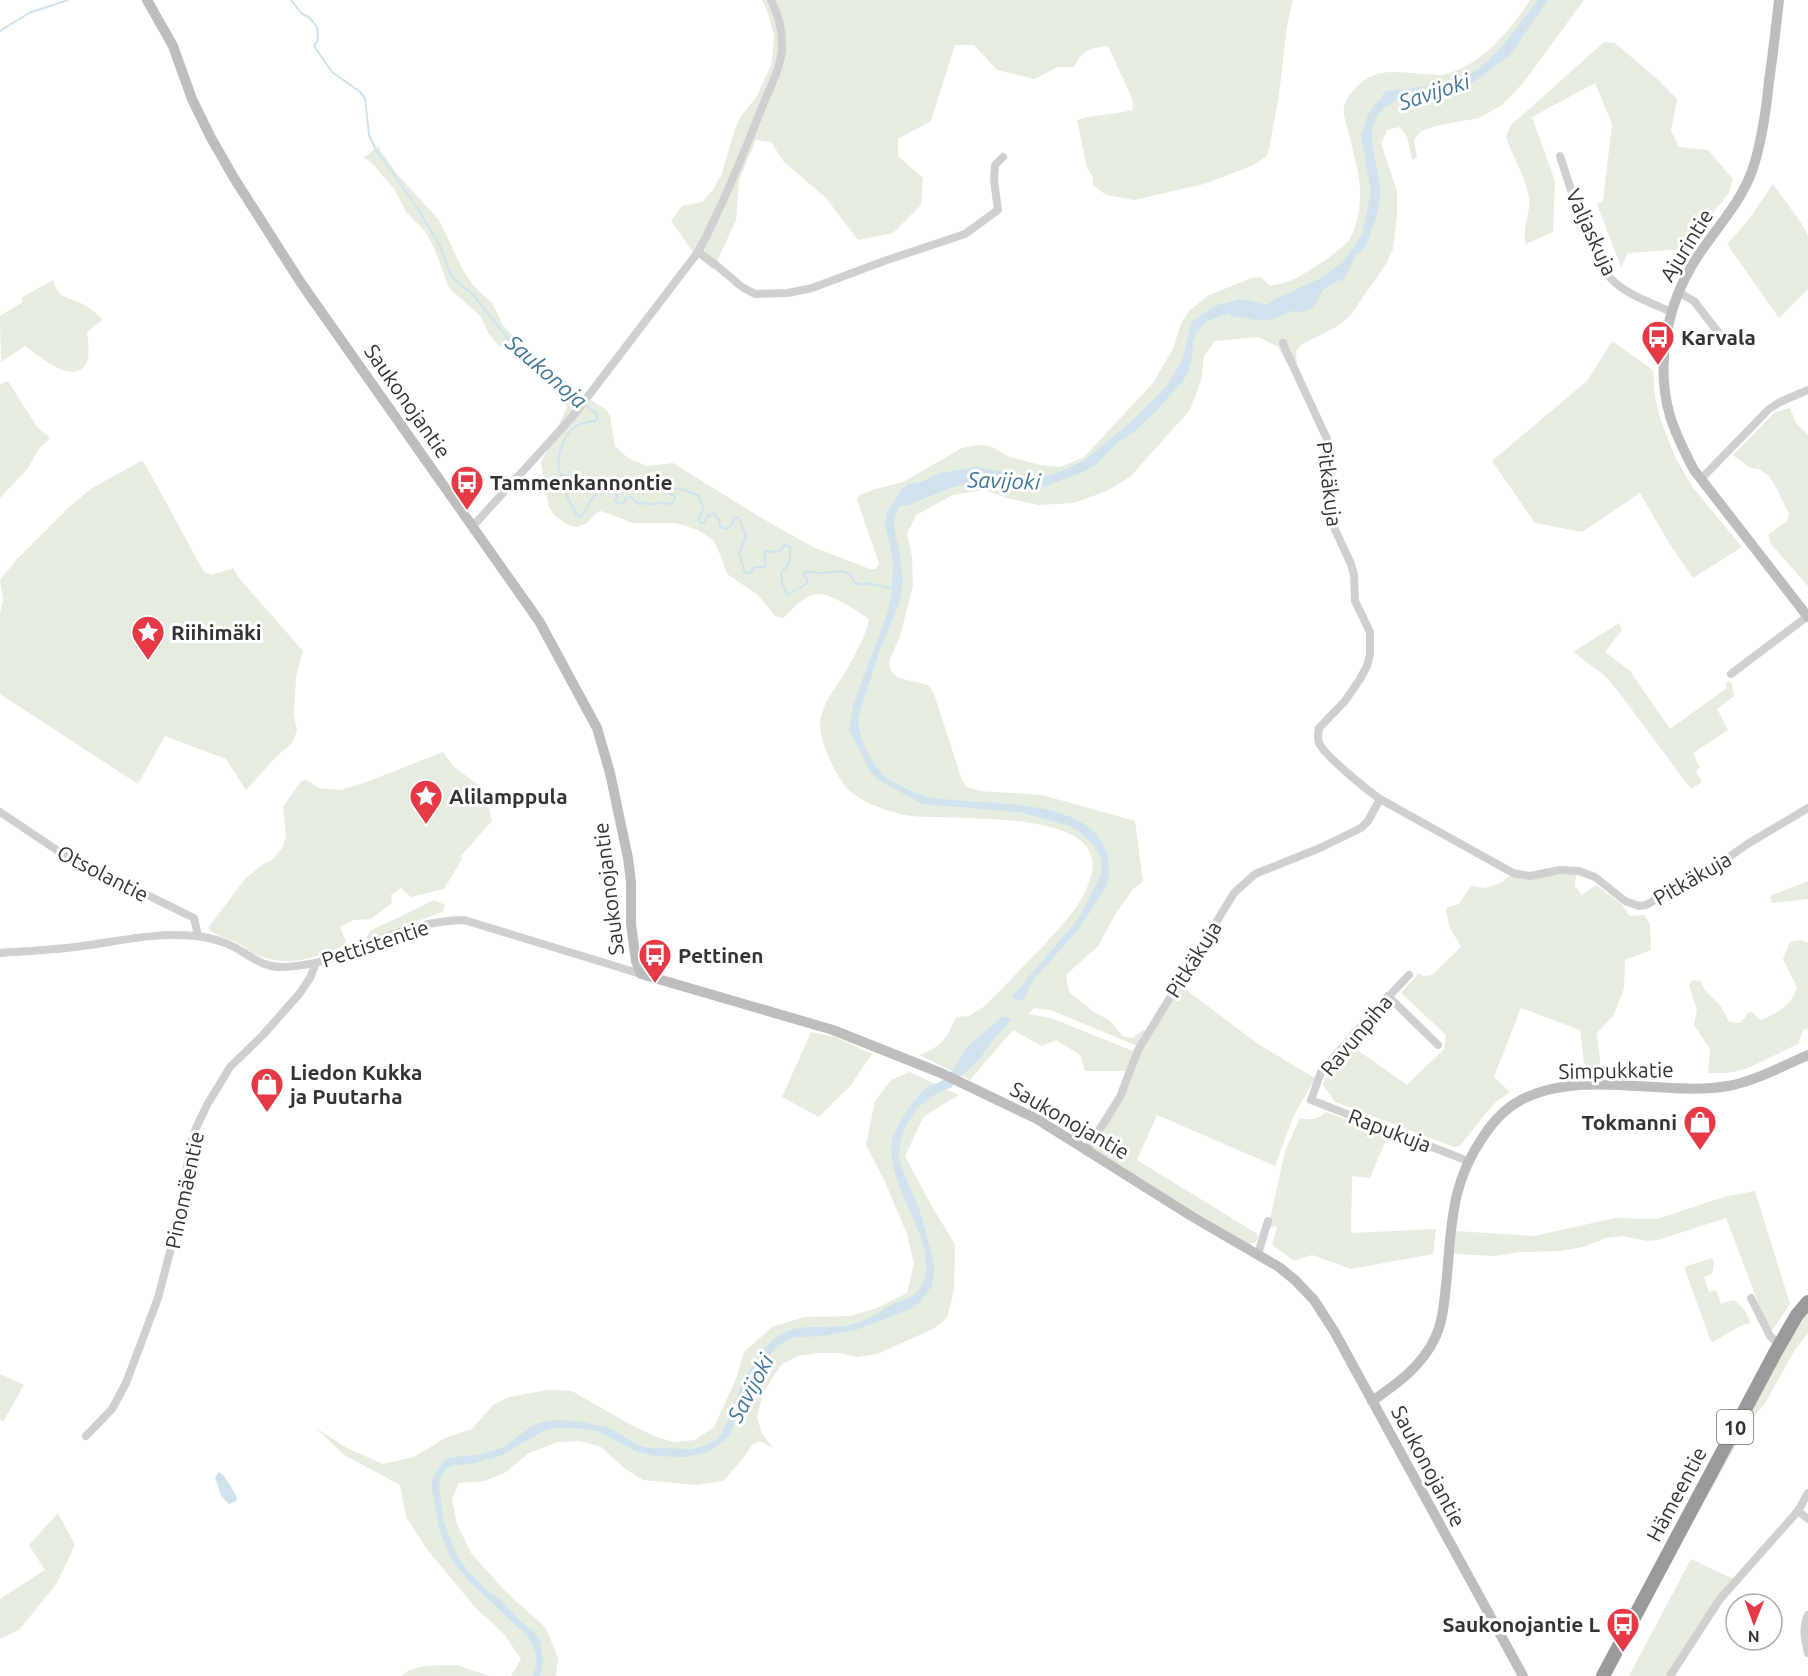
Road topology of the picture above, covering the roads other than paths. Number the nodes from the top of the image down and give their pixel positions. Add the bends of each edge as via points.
1 (147, 0) edge
2 (771, 0) edge
3 (1779, 0) edge
4 (1560, 156) dead end
5 (1003, 157) dead end
6 (699, 252) junction
7 (1678, 292) junction
8 (1671, 312) junction
9 (1721, 336) dead end
10 (1283, 343) dead end
11 (1808, 390) edge
12 (1701, 479) junction
13 (473, 526) junction
14 (1808, 616) edge
15 (1731, 674) dead end
16 (1380, 799) junction
17 (1808, 808) edge
18 (0, 812) edge
19 (198, 936) junction
20 (0, 953) edge
21 (316, 963) junction
22 (641, 974) junction
23 (1409, 975) dead end
24 (1388, 996) junction
25 (1437, 1044) dead end
26 (1808, 1055) edge
27 (1311, 1100) joint
28 (1086, 1151) junction
29 (1468, 1161) junction
30 (1268, 1221) dead end
31 (1258, 1254) junction
32 (1751, 1298) dead end
33 (1808, 1302) edge
34 (1780, 1345) junction
35 (1372, 1401) junction
36 (86, 1437) dead end
37 (1808, 1493) edge
38 (1798, 1511) junction
39 (1808, 1519) edge
40 (1808, 1616) edge
41 (1808, 1653) edge
42 (1523, 1676) edge
43 (1603, 1676) edge
44 (1670, 1676) edge

1 - 13 street, Saukonojantie via 173,46 192,99 234,178 308,292
2 - 6 street via 782,28 782,51 737,169
3 - 7 street, Ajurintie via 1765,115 1752,170 1745,189
4 - 8 street, Valjaskuja via 1572,193 1612,281
5 - 6 street via 996,165 994,180 998,210 980,225 965,234 812,288 755,294
6 - 13 street via 579,408
7 - 8 street, Ajurintie
7 - 9 street via 1694,301
8 - 12 street, Ajurintie via 1665,345 1665,388 1670,416
10 - 16 street, Pitkäkuja via 1327,439 1332,523 1352,564 1355,601 1370,632 1367,666 1345,701 1319,728 1318,737 1321,746 1350,775
11 - 12 street via 1769,409
12 - 14 street, Ajurintie
13 - 22 street, Saukonojantie via 538,621 597,728 628,858 632,933
14 - 15 street
16 - 17 street, Pitkäkuja via 1513,873 1530,876 1579,871 1639,906 1715,867
16 - 28 street, Pitkäkuja via 1361,828 1255,874 1234,893 1138,1050 1120,1096
18 - 19 street, Otsolantie via 76,863 194,918
19 - 20 street, Pettistentie via 150,936
19 - 21 street, Pettistentie via 227,944 268,966
21 - 22 street, Pettistentie via 420,926 464,920
21 - 36 street, Pinomäentie via 300,993 230,1067 207,1105 190,1147 179,1218 158,1298 126,1383 112,1409
22 - 28 street, Saukonojantie via 833,1030 941,1072 1037,1119
23 - 24 street, Ravunpiha
24 - 25 street
24 - 27 street, Ravunpiha via 1321,1072
26 - 29 street, Simpukkatie via 1727,1087 1589,1085 1542,1092 1506,1111 1488,1129
27 - 29 street, Rapukuja
28 - 31 street, Saukonojantie
29 - 35 street, Simpukkatie via 1454,1207 1444,1305 1434,1341 1419,1364
30 - 31 street
31 - 35 street, Saukonojantie via 1295,1280 1314,1300
32 - 34 street via 1770,1336
33 - 34 highway, Hämeentie / 10
34 - 43 highway, Hämeentie / 10
35 - 42 street, Saukonojantie
37 - 38 street
38 - 39 street
38 - 44 street via 1720,1599
40 - 41 street

